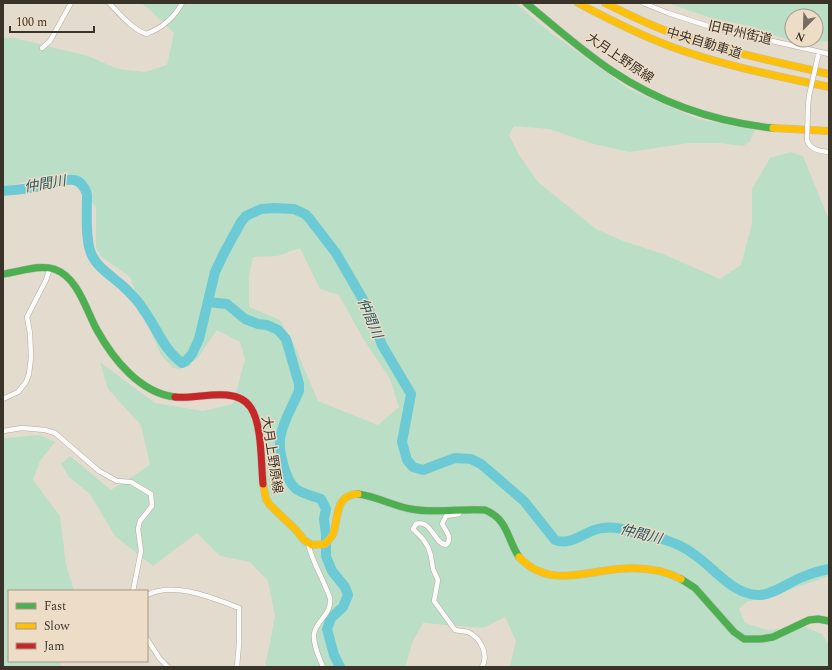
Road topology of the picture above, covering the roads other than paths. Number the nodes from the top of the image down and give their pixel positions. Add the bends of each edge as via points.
1 (71, 3) edge
2 (109, 3) edge
3 (182, 3) edge
4 (526, 3) edge
5 (578, 3) edge
6 (605, 3) edge
7 (643, 3) edge
8 (42, 48) dead end
9 (819, 54) junction
10 (829, 54) edge
11 (829, 74) edge
12 (829, 87) edge
13 (829, 131) edge
14 (829, 152) edge
15 (50, 268) junction
16 (3, 274) edge
17 (3, 400) edge
18 (3, 431) edge
19 (462, 510) junction
20 (310, 544) junction
21 (133, 590) edge
22 (148, 594) edge
23 (829, 621) edge
24 (148, 641) edge
25 (168, 667) edge
26 (237, 667) edge
27 (323, 667) edge
28 (482, 667) edge

1 - 8 street via 50,42
2 - 3 street via 126,20 146,34 174,15
4 - 13 main road, 大月上野原線 via 612,70 664,100 702,114 744,124
5 - 12 main road, 中央自動車道 via 621,25 676,48 734,65
6 - 11 main road, 中央自動車道 via 683,37
7 - 9 street, 旧甲州街道 via 711,27
9 - 10 street, 旧甲州街道
9 - 14 street, bridge via 809,96 807,140 813,148
15 - 16 main road
15 - 17 street via 27,317 31,357 29,374 18,392
15 - 20 main road, 大月上野原線 via 60,272 72,283 116,358 143,385 158,394 172,397 228,395 238,397 248,404 257,421 266,499
18 - 21 street via 22,428 55,433 99,471 118,482 131,482 151,494 152,506 140,521 138,529 141,551
19 - 20 main road via 415,510 357,492 351,493 339,505 332,538 322,545
19 - 23 main road via 491,511 504,524 520,558 548,574 571,576 633,569 655,571 681,578 689,582 734,632 744,639 773,637 809,620
19 - 28 street via 459,514 446,516 442,524 450,539 446,544 441,543 424,524 416,524 413,529 428,547 438,580 434,601 455,630 468,632 478,640 484,652 485,662
20 - 27 street via 310,553 330,599 326,615 314,635
22 - 26 street via 154,591 178,590 207,595 239,608
24 - 25 street

